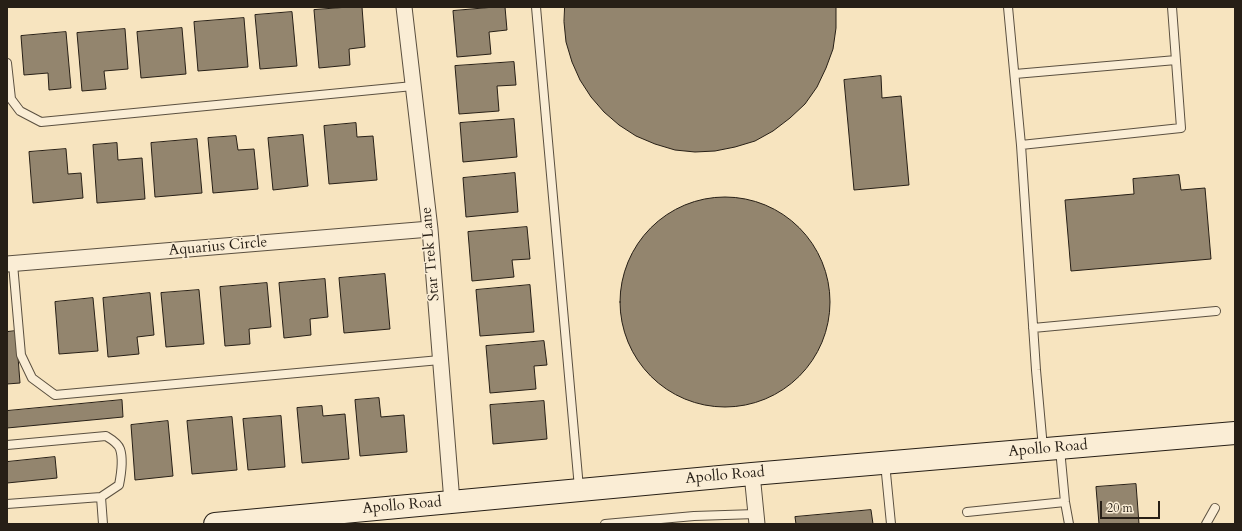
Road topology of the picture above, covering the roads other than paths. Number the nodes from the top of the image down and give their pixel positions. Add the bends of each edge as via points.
1 (404, 7) edge
2 (536, 7) edge
3 (1008, 7) edge
4 (1172, 7) edge
5 (1176, 60) junction
6 (7, 63) edge
7 (1014, 74) junction
8 (413, 86) junction
9 (1021, 144) junction
10 (430, 229) junction
11 (10, 264) edge
12 (1216, 311) dead end
13 (1033, 328) junction
14 (440, 360) junction
15 (1235, 433) edge
16 (7, 445) edge
17 (1052, 448) junction
18 (885, 463) junction
19 (752, 474) junction
20 (579, 490) junction
21 (101, 497) junction
22 (452, 502) junction
23 (1065, 502) junction
24 (7, 504) edge
25 (1215, 508) dead end
26 (967, 512) dead end
27 (756, 519) edge
28 (104, 524) edge
29 (215, 524) edge
30 (605, 524) edge
31 (891, 524) edge
32 (1069, 524) edge
33 (1206, 524) edge

1 - 8 street, Star Trek Lane
2 - 20 lane
3 - 7 lane
4 - 5 lane
5 - 7 lane
5 - 9 lane via 1181,128
6 - 8 lane via 11,99 20,111 41,122
7 - 9 lane
8 - 10 street, Star Trek Lane
9 - 13 lane
10 - 11 street, Aquarius Circle
10 - 14 street, Star Trek Lane
11 - 14 lane via 21,355 32,378 55,395
12 - 13 lane
13 - 17 lane
14 - 22 street, Star Trek Lane
15 - 17 street, Apollo Road
16 - 21 lane via 106,436 120,448 122,471 119,485
17 - 18 street, Apollo Road
17 - 23 lane
18 - 19 street, Apollo Road
18 - 31 lane
19 - 20 street, Apollo Road
19 - 27 street
20 - 22 street, Apollo Road
21 - 24 lane
21 - 28 lane
22 - 29 street, Apollo Road
23 - 26 lane
23 - 32 lane
25 - 33 lane
27 - 30 lane via 694,516

